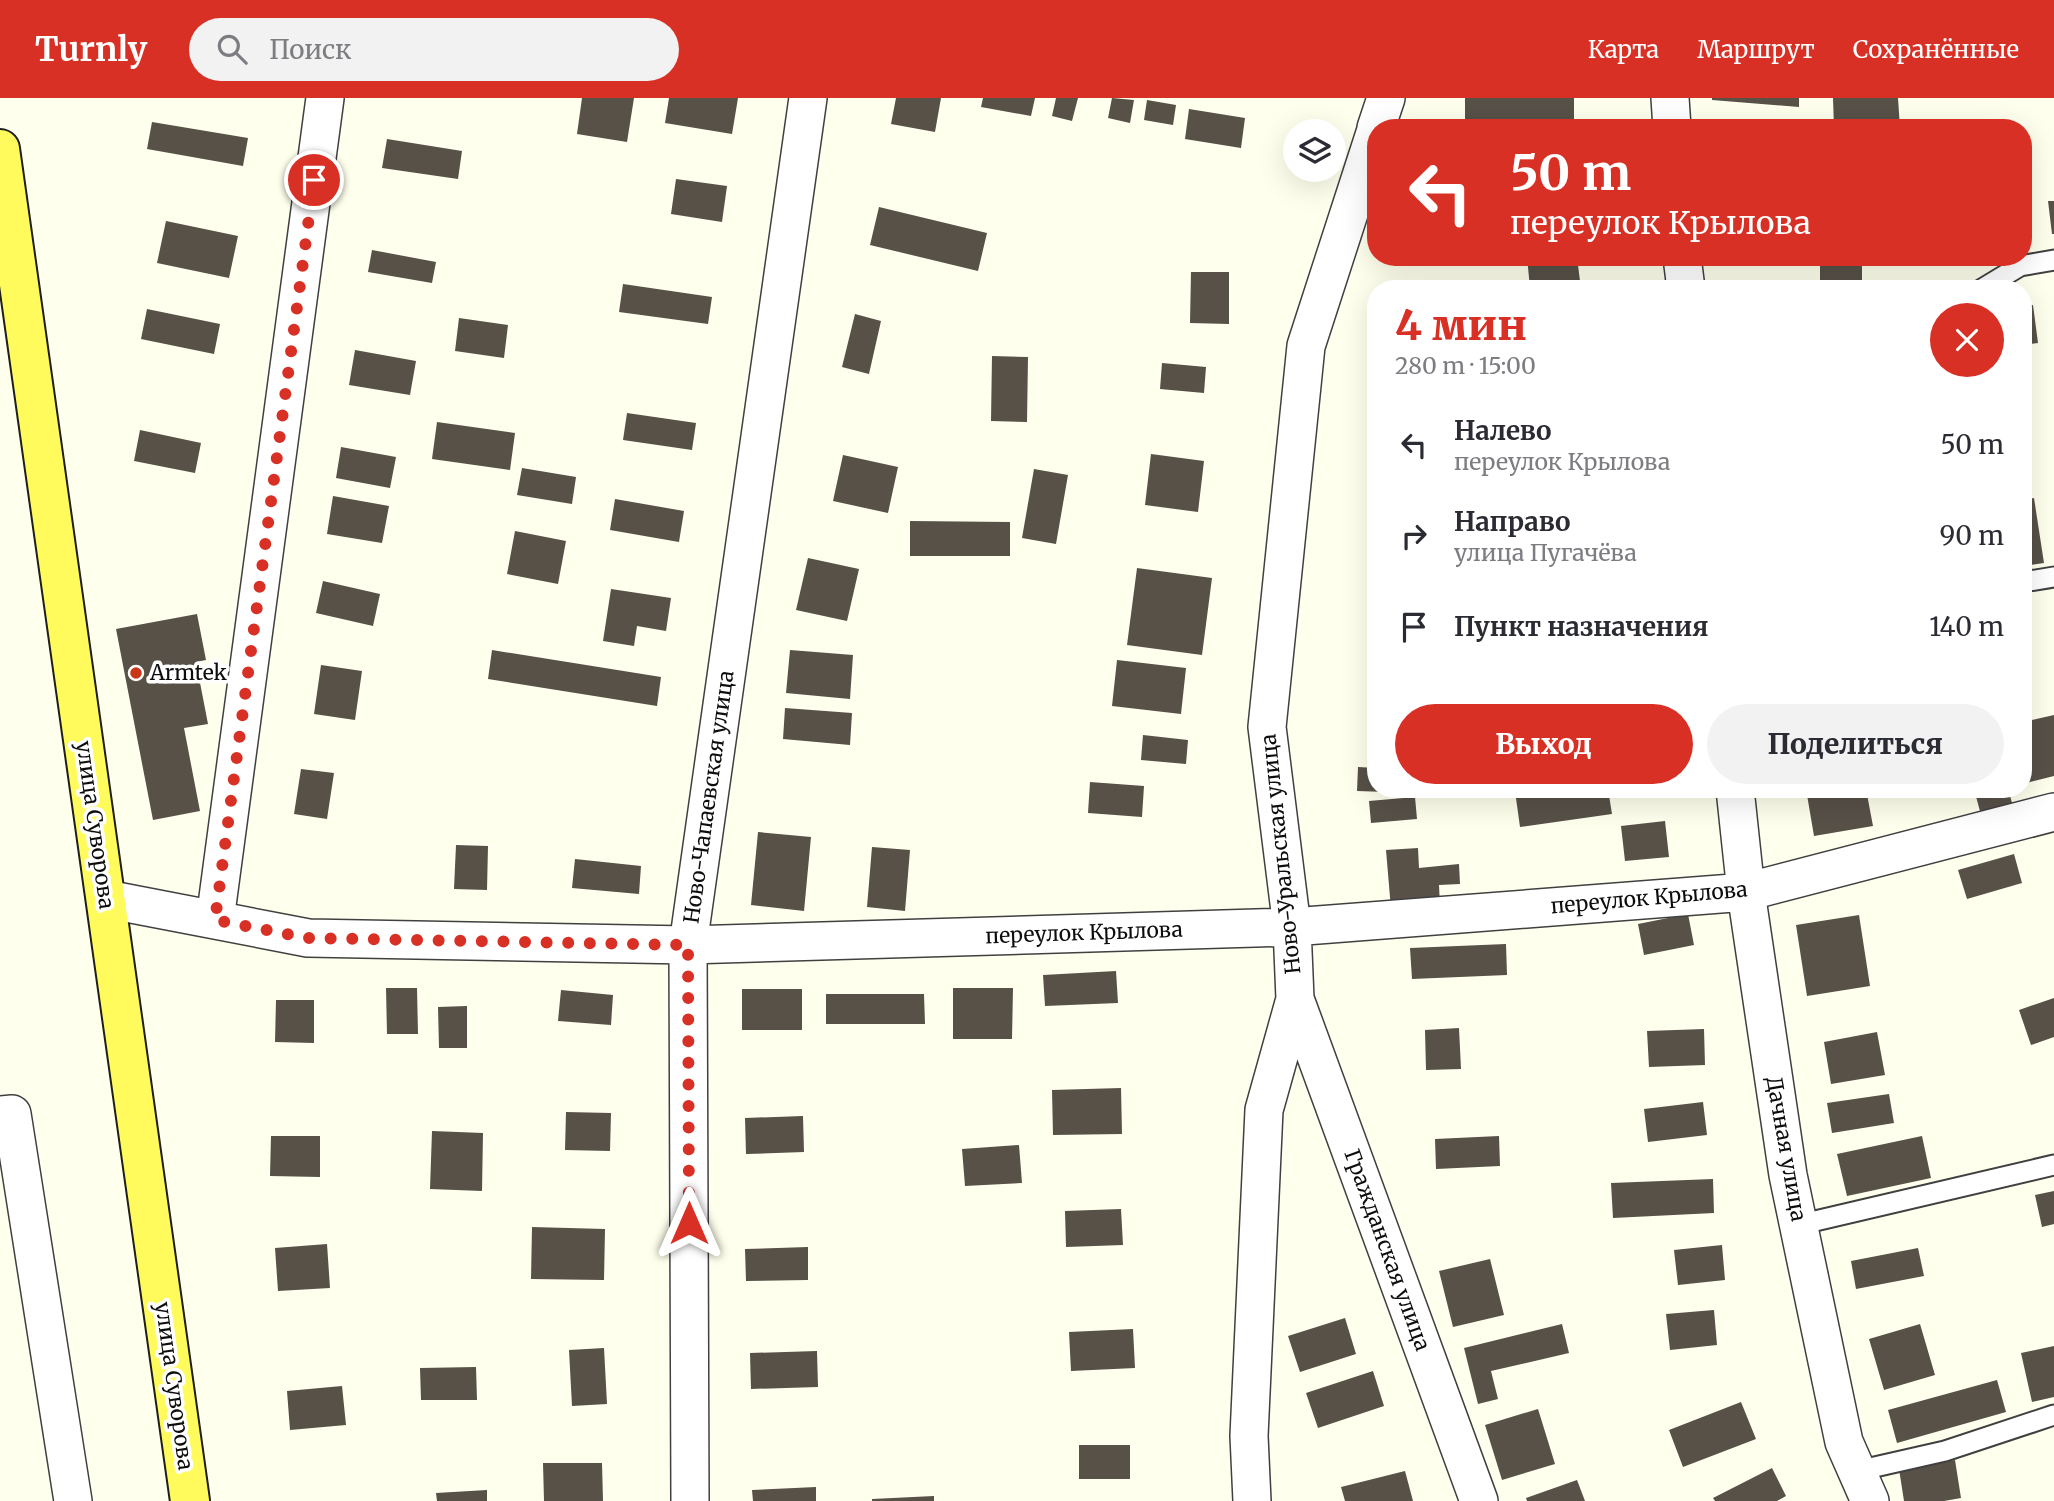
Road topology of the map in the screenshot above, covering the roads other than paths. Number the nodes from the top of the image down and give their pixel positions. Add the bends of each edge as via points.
1 (325, 98) edge
2 (808, 98) edge
3 (1386, 98) edge
4 (1671, 98) edge
5 (1379, 119) edge
6 (1672, 119) edge
7 (0, 149) edge
8 (1367, 157) edge
9 (2054, 260) edge
10 (2032, 264) edge
11 (2020, 266) edge
12 (1997, 280) edge
13 (2054, 577) edge
14 (2032, 581) edge
15 (1736, 798) edge
16 (2054, 812) edge
17 (1746, 892) junction
18 (106, 898) junction
19 (215, 920) junction
20 (1292, 927) junction
21 (688, 945) junction
22 (1295, 999) junction
23 (6, 1115) edge
24 (2054, 1165) edge
25 (1798, 1225) junction
26 (2054, 1415) edge
27 (1864, 1486) edge
28 (74, 1501) edge
29 (190, 1501) edge
30 (690, 1501) edge
31 (1252, 1501) edge
32 (1479, 1501) edge

1 - 19 street
2 - 21 street, Ново-Чапаевская улица
3 - 5 street, Ново-Уральская улица
4 - 6 street
7 - 18 main road, улица Суворова
8 - 20 street, Ново-Уральская улица via 1306,346 1267,727
9 - 10 lane
11 - 12 lane
13 - 14 lane
15 - 17 street, Дачная улица
16 - 17 street, переулок Крылова
17 - 20 street, переулок Крылова
17 - 25 street, Дачная улица
18 - 19 street, переулок Крылова
18 - 29 main road, улица Суворова
19 - 21 street, переулок Крылова via 307,938
20 - 21 street, переулок Крылова
20 - 22 street, Ново-Уральская улица
21 - 30 street, Ново-Чапаевская улица
22 - 31 street, Ново-Уральская улица via 1264,1110 1249,1436
22 - 32 street, Гражданская улица
23 - 28 street
24 - 25 lane
25 - 27 street, Дачная улица via 1844,1442
26 - 27 lane via 1945,1451

